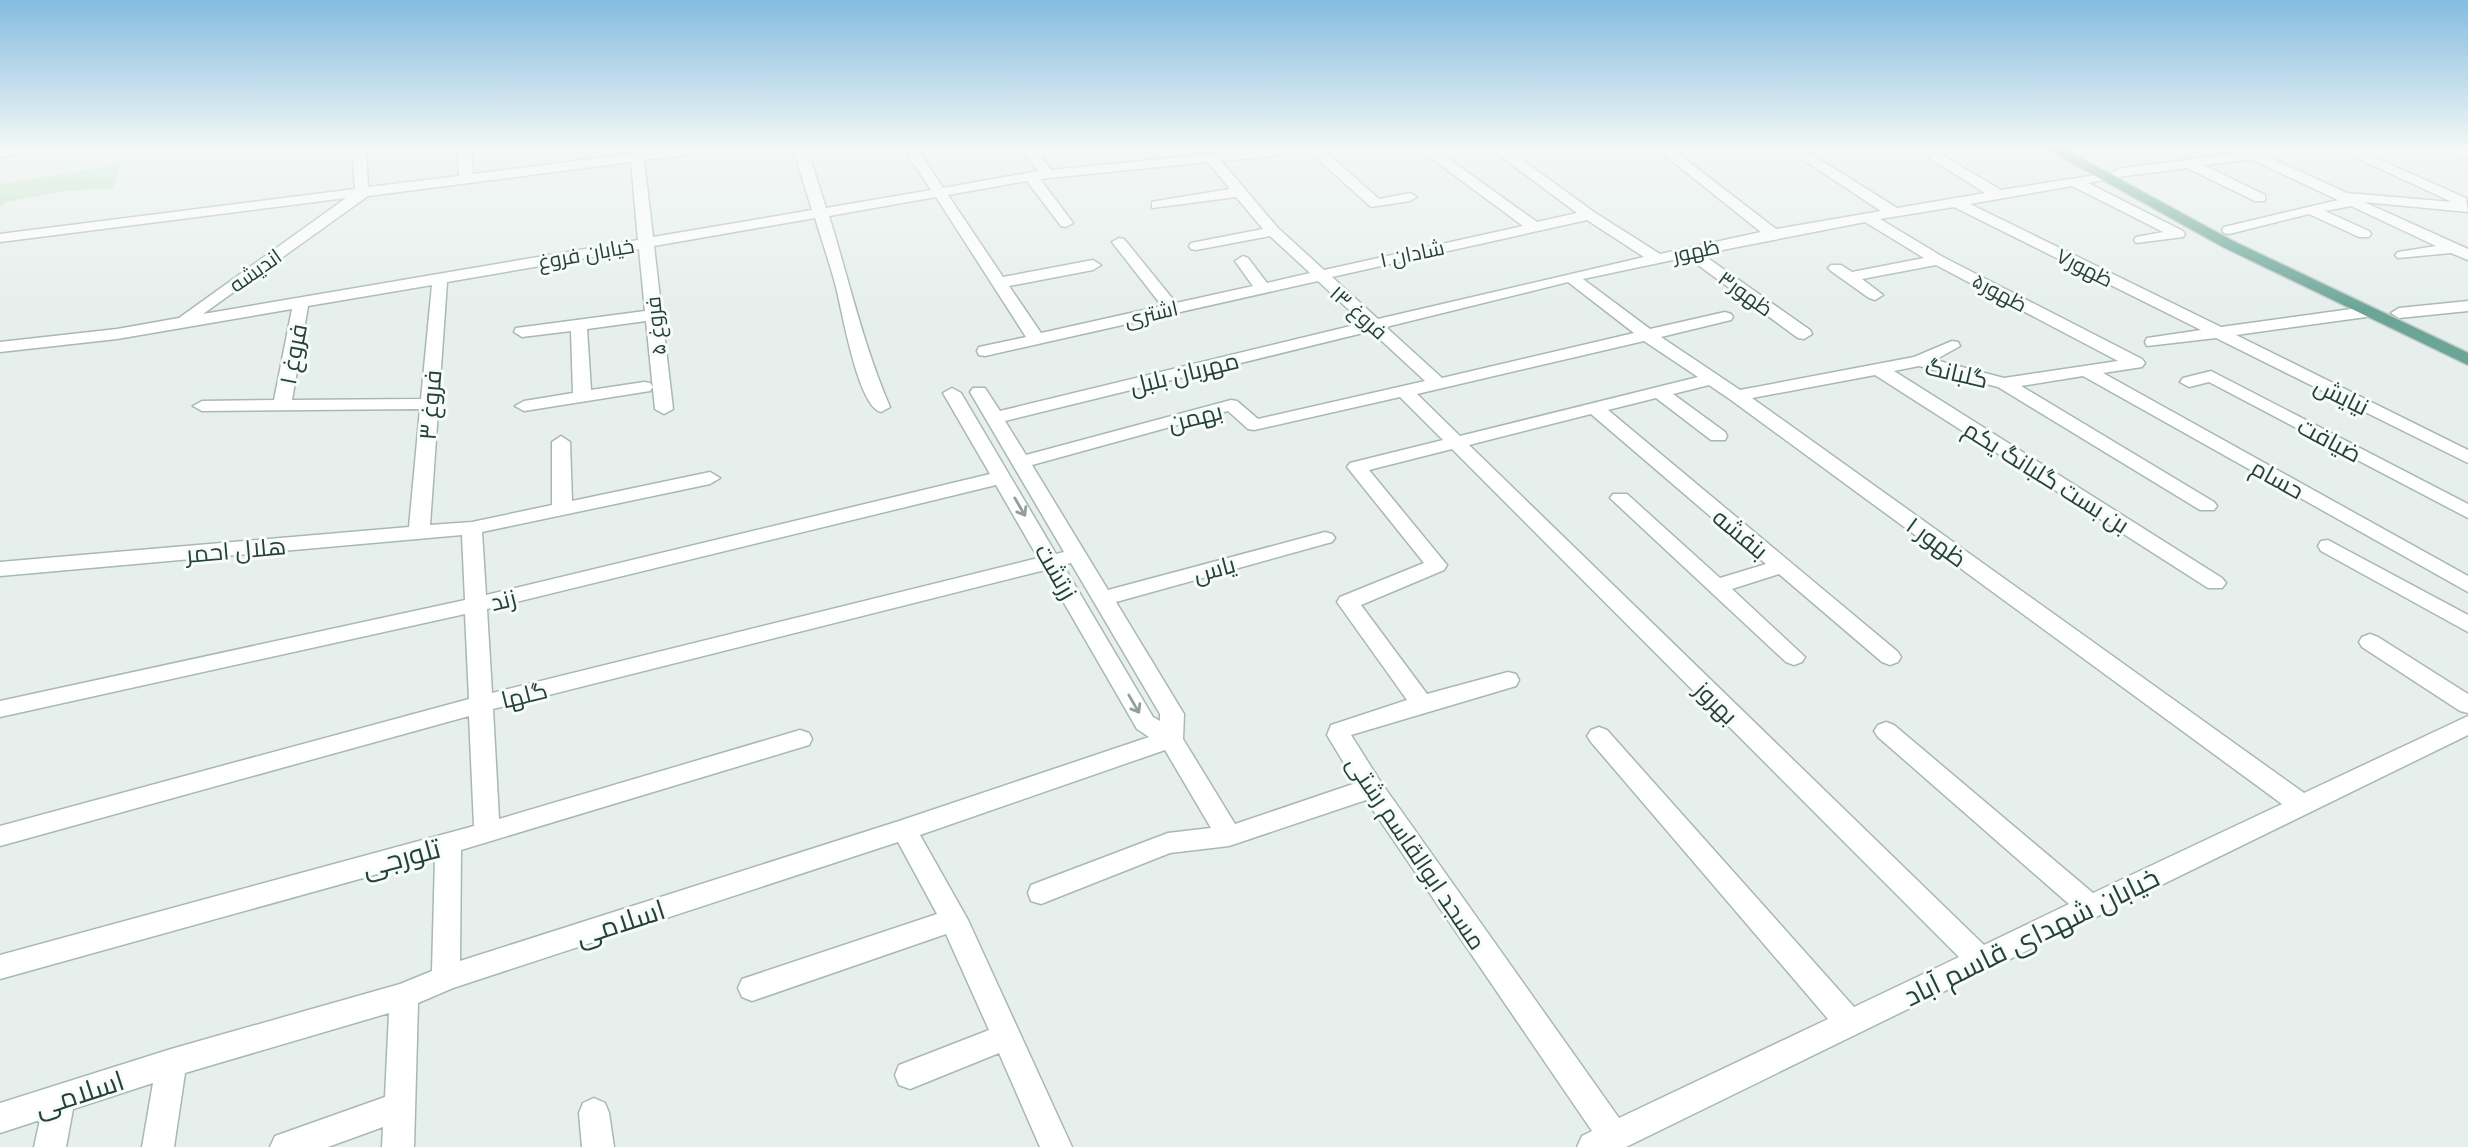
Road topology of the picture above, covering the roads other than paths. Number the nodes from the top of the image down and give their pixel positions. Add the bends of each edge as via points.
1 (292, 203) edge
2 (350, 203) edge
3 (642, 203) edge
4 (815, 203) edge
5 (879, 203) edge
6 (947, 203) edge
7 (1054, 203) edge
8 (1172, 203) edge
9 (1247, 203) edge
10 (1500, 203) edge
11 (1572, 203) edge
12 (1733, 203) edge
13 (1878, 203) edge
14 (1946, 203) edge
15 (1957, 203) edge
16 (2116, 203) edge
17 (2159, 203) edge
18 (2171, 203) edge
19 (2347, 203) edge
20 (2351, 203) edge
21 (2412, 203) edge
22 (1157, 205) dead end
23 (2435, 205) junction
24 (2468, 206) edge
25 (2310, 209) junction
26 (1893, 212) junction
27 (818, 213) junction
28 (1589, 215) junction
29 (1866, 217) junction
30 (2468, 219) edge
31 (1066, 223) dead end
32 (1534, 227) junction
33 (2229, 230) junction
34 (1273, 231) junction
35 (1773, 234) junction
36 (2364, 234) dead end
37 (0, 238) edge
38 (2141, 240) dead end
39 (1119, 242) dead end
40 (646, 243) junction
41 (1196, 246) dead end
42 (2452, 248) junction
43 (1689, 251) junction
44 (2403, 255) dead end
45 (2468, 255) edge
46 (1656, 258) junction
47 (1938, 260) junction
48 (1243, 261) dead end
49 (1093, 265) dead end
50 (1317, 274) junction
51 (1571, 277) junction
52 (440, 278) junction
53 (999, 283) junction
54 (1263, 288) junction
55 (1875, 295) dead end
56 (301, 302) junction
57 (2468, 306) edge
58 (1172, 308) junction
59 (2366, 312) junction
60 (2399, 313) junction
61 (653, 315) junction
62 (1726, 317) dead end
63 (180, 323) junction
64 (579, 325) junction
65 (1373, 326) junction
66 (522, 332) dead end
67 (2216, 333) junction
68 (117, 334) junction
69 (1804, 334) dead end
70 (1647, 335) junction
71 (1036, 339) junction
72 (2153, 342) dead end
73 (1952, 346) dead end
74 (2468, 346) edge
75 (0, 347) edge
76 (985, 351) dead end
77 (0, 360) edge
78 (2468, 360) edge
79 (1919, 361) junction
80 (2136, 363) joint
81 (1880, 370) junction
82 (2088, 372) junction
83 (1712, 379) junction
84 (2189, 382) dead end
85 (2004, 383) junction
86 (1438, 384) junction
87 (644, 387) dead end
88 (1404, 391) junction
89 (979, 392) dead end
90 (952, 393) dead end
91 (1660, 393) junction
92 (1737, 396) junction
93 (582, 397) junction
94 (429, 404) junction
95 (282, 405) junction
96 (202, 406) dead end
97 (524, 406) dead end
98 (881, 407) dead end
99 (1594, 408) junction
100 (664, 409) dead end
101 (994, 418) junction
102 (1718, 436) dead end
103 (1010, 441) junction
104 (561, 442) dead end
105 (1455, 444) junction
106 (986, 448) junction
107 (2468, 457) edge
108 (1023, 462) junction
109 (1003, 477) junction
110 (710, 478) dead end
111 (1620, 498) dead end
112 (2207, 506) dead end
113 (562, 508) junction
114 (2468, 512) edge
115 (472, 528) junction
116 (419, 533) junction
117 (1325, 538) dead end
118 (2328, 546) dead end
119 (1079, 555) junction
120 (1052, 562) junction
121 (1780, 567) junction
122 (0, 569) edge
123 (2215, 583) dead end
124 (2468, 585) edge
125 (1717, 586) junction
126 (1104, 598) junction
127 (476, 605) junction
128 (2468, 625) edge
129 (2371, 642) dead end
130 (1794, 657) dead end
131 (1890, 657) dead end
132 (1508, 680) dead end
133 (481, 704) junction
134 (1422, 704) junction
135 (2468, 705) edge
136 (0, 709) edge
137 (2468, 725) edge
138 (1886, 731) dead end
139 (1599, 736) dead end
140 (800, 739) dead end
141 (1171, 739) junction
142 (1371, 788) junction
143 (2302, 805) junction
144 (904, 830) junction
145 (487, 832) junction
146 (0, 836) edge
147 (1229, 836) junction
148 (448, 844) junction
149 (1041, 893) dead end
150 (2091, 907) junction
151 (954, 920) junction
152 (1980, 960) junction
153 (0, 967) edge
154 (446, 978) junction
155 (752, 988) dead end
156 (404, 996) junction
157 (1850, 1023) junction
158 (1008, 1035) junction
159 (172, 1063) junction
160 (911, 1075) dead end
161 (60, 1099) junction
162 (398, 1107) junction
163 (594, 1113) dead end
164 (0, 1118) edge
165 (1604, 1142) edge
166 (50, 1147) edge
167 (158, 1147) edge
168 (286, 1147) edge
169 (397, 1147) edge
170 (598, 1147) edge
171 (1056, 1147) edge

1 - 37 street
2 - 63 street, اندیشه
3 - 40 street, فروغ ۵
4 - 27 street
5 - 27 street, خیابان فروغ
6 - 53 street
7 - 31 street
8 - 22 street
9 - 34 street, فروغ ۱۳
10 - 32 street
11 - 28 street
12 - 35 street
13 - 26 street
14 - 26 street, ظهور
15 - 67 street, ظهور۷
16 - 38 street via 2178,234
17 - 59 main road via 2228,244
18 - 33 main road
19 - 25 street
20 - 42 street
21 - 23 street
23 - 24 street
23 - 30 street
25 - 33 street
25 - 36 street
26 - 29 street, ظهور
27 - 40 street, خیابان فروغ
27 - 98 street via 843,284 862,362
28 - 32 street, شادان ۱
28 - 46 street
29 - 35 street, ظهور
29 - 47 street, ظهور۵
32 - 50 street, شادان ۱
33 - 60 main road
34 - 41 street
34 - 50 street, فروغ ۱۳
35 - 43 street, ظهور
39 - 58 street
40 - 52 street, خیابان فروغ
40 - 61 street, فروغ ۵
42 - 44 street
42 - 45 street
43 - 46 street, ظهور
43 - 69 street, ظهور۳
46 - 51 street, ظهور
47 - 55 street via 1843,272
47 - 80 street, ظهور۵
48 - 54 street
49 - 53 street
50 - 54 street, اشتری
50 - 65 street, فروغ ۱۳
51 - 65 street, ظهور
51 - 70 street, ظهور ۱
52 - 56 street, خیابان فروغ
52 - 94 street, فروغ ۳
53 - 71 street
54 - 58 street, اشتری
56 - 63 street, خیابان فروغ
56 - 95 street, فروغ ۱
57 - 60 street
58 - 71 street, اشتری
59 - 67 street
59 - 78 main road
60 - 74 main road
61 - 64 street
61 - 100 street, فروغ ۵
62 - 70 street
63 - 68 street, خیابان فروغ
64 - 66 street
64 - 93 street
65 - 86 street, فروغ ۱۳
65 - 101 street, مهربان بلبل
67 - 72 street
67 - 107 street, نيايش
68 - 75 street, خیابان فروغ
68 - 77 street, خیابان فروغ
70 - 83 street, ظهور ۱
70 - 86 street
71 - 76 street, اشتری
73 - 79 street
79 - 81 street, گلبانگ
79 - 85 street, گلبانگ
80 - 82 street, گلبانگ
81 - 92 street, گلبانگ
81 - 123 street, بن بست گلبانگ یکم
82 - 85 street, گلبانگ
82 - 124 street, حسام
83 - 91 street
83 - 92 street, ظهور ۱
84 - 114 street, ضیافت via 2211,376
85 - 112 street
86 - 88 street
87 - 93 street
88 - 105 street
88 - 108 street, بهمن via 1254,425 1231,405
89 - 101 street, زرتشت
90 - 106 street, زرتشت
91 - 99 street
91 - 102 street
92 - 143 street, ظهور ۱
93 - 97 street
94 - 95 street
94 - 116 street, فروغ ۳
95 - 96 street
99 - 105 street
99 - 121 street, بنفشه
101 - 103 street, زرتشت
103 - 106 street
103 - 108 street, زرتشت
104 - 113 street
105 - 134 street via 1357,467 1437,563 1348,602
105 - 152 street, بهروز
106 - 109 street, زرتشت
108 - 119 street, زرتشت
109 -> 120 street, زرتشت
109 - 127 street, زند
110 - 113 street, هلال احمر
111 - 125 street
113 - 115 street, هلال احمر
115 - 116 street, هلال احمر
115 - 127 street
116 - 122 street, هلال احمر
117 - 126 street, یاس
118 - 128 street
119 - 120 street, گلها
119 - 126 street, زرتشت
120 - 133 street, گلها
120 -> 141 street, زرتشت via 1145,723
121 - 125 street
121 - 131 street, بنفشه
125 - 130 street
126 - 141 street, زرتشت via 1172,714
127 - 133 street
127 - 136 street, زند
129 - 135 street
132 - 134 street
133 - 145 street
133 - 146 street, گلها
134 - 142 street, مسجد ابوالقاسم رشتی via 1339,731
137 - 143 street, خیابان شهدای قاسم آباد
138 - 150 street
139 - 157 street
140 - 145 street, تلورجی
141 - 144 street, اسلامی
141 - 147 street, زرتشت
142 - 147 street
142 - 165 street, مسجد ابوالقاسم رشتی
143 - 150 street, خیابان شهدای قاسم آباد
144 - 151 street
144 - 154 street, اسلامی
145 - 148 street, تلورجی
147 - 149 street via 1168,843
148 - 153 street, تلورجی
148 - 154 street
150 - 152 street, خیابان شهدای قاسم آباد
151 - 155 street
151 - 158 street
152 - 157 street, خیابان شهدای قاسم آباد
154 - 156 street, اسلامی
156 - 159 street, اسلامی
156 - 162 street
157 - 165 street, خیابان شهدای قاسم آباد
158 - 160 street
158 - 171 street
159 - 161 street, اسلامی
159 - 167 street
161 - 164 street, اسلامی
161 - 166 street
162 - 168 street
162 - 169 street
163 - 170 street

